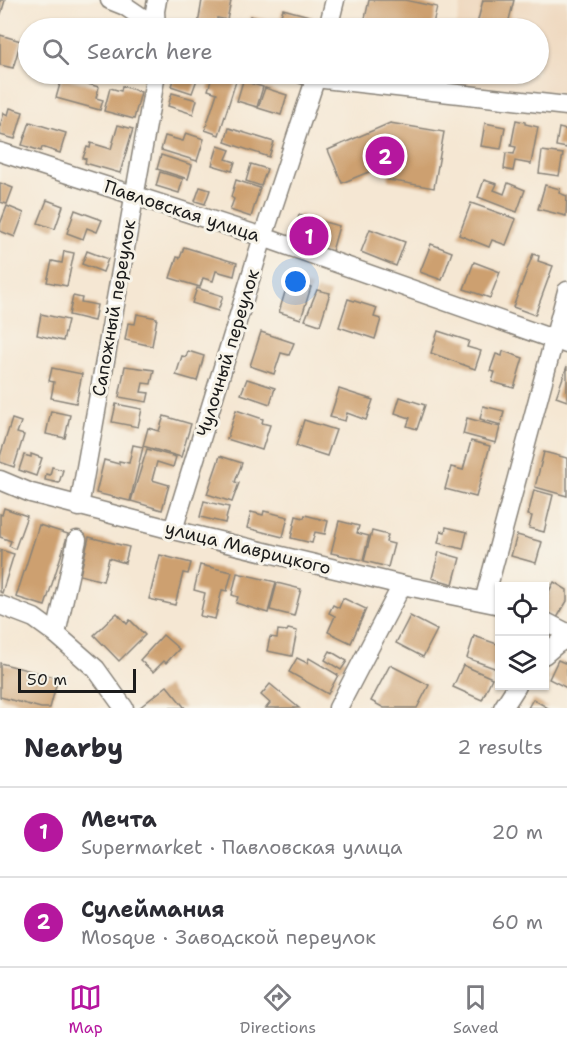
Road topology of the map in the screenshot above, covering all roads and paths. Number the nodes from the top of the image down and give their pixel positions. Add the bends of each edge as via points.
1 (335, 0) edge
2 (118, 3) edge
3 (155, 18) edge
4 (330, 18) edge
5 (154, 84) edge
6 (308, 84) edge
7 (385, 84) edge
8 (567, 106) edge
9 (0, 152) edge
10 (134, 196) junction
11 (263, 237) junction
12 (567, 291) edge
13 (560, 342) edge
14 (0, 480) edge
15 (79, 507) junction
16 (173, 530) junction
17 (77, 540) dead end
18 (402, 585) junction
19 (491, 603) edge
20 (0, 605) edge
21 (549, 624) edge
22 (567, 633) edge
23 (56, 634) junction
24 (567, 638) edge
25 (549, 651) edge
26 (514, 690) edge
27 (124, 708) edge
28 (338, 708) edge
29 (503, 708) edge

1 - 4 street
2 - 3 street
5 - 10 street, Сапожный переулок
6 - 11 street, Чулочный переулок
7 - 8 street
9 - 10 street, Павловская улица
10 - 11 street, Павловская улица
10 - 15 street, Сапожный переулок
11 - 13 street, Павловская улица
11 - 16 street, Чулочный переулок
12 - 13 street
13 - 19 street
14 - 15 street, улица Маврицкого
15 - 16 street, улица Маврицкого
16 - 18 street, улица Маврицкого
17 - 23 street
18 - 19 street, улица Маврицкого
18 - 28 street
20 - 23 street via 34,618
21 - 22 street
23 - 27 street via 96,669
24 - 25 street
26 - 29 street

